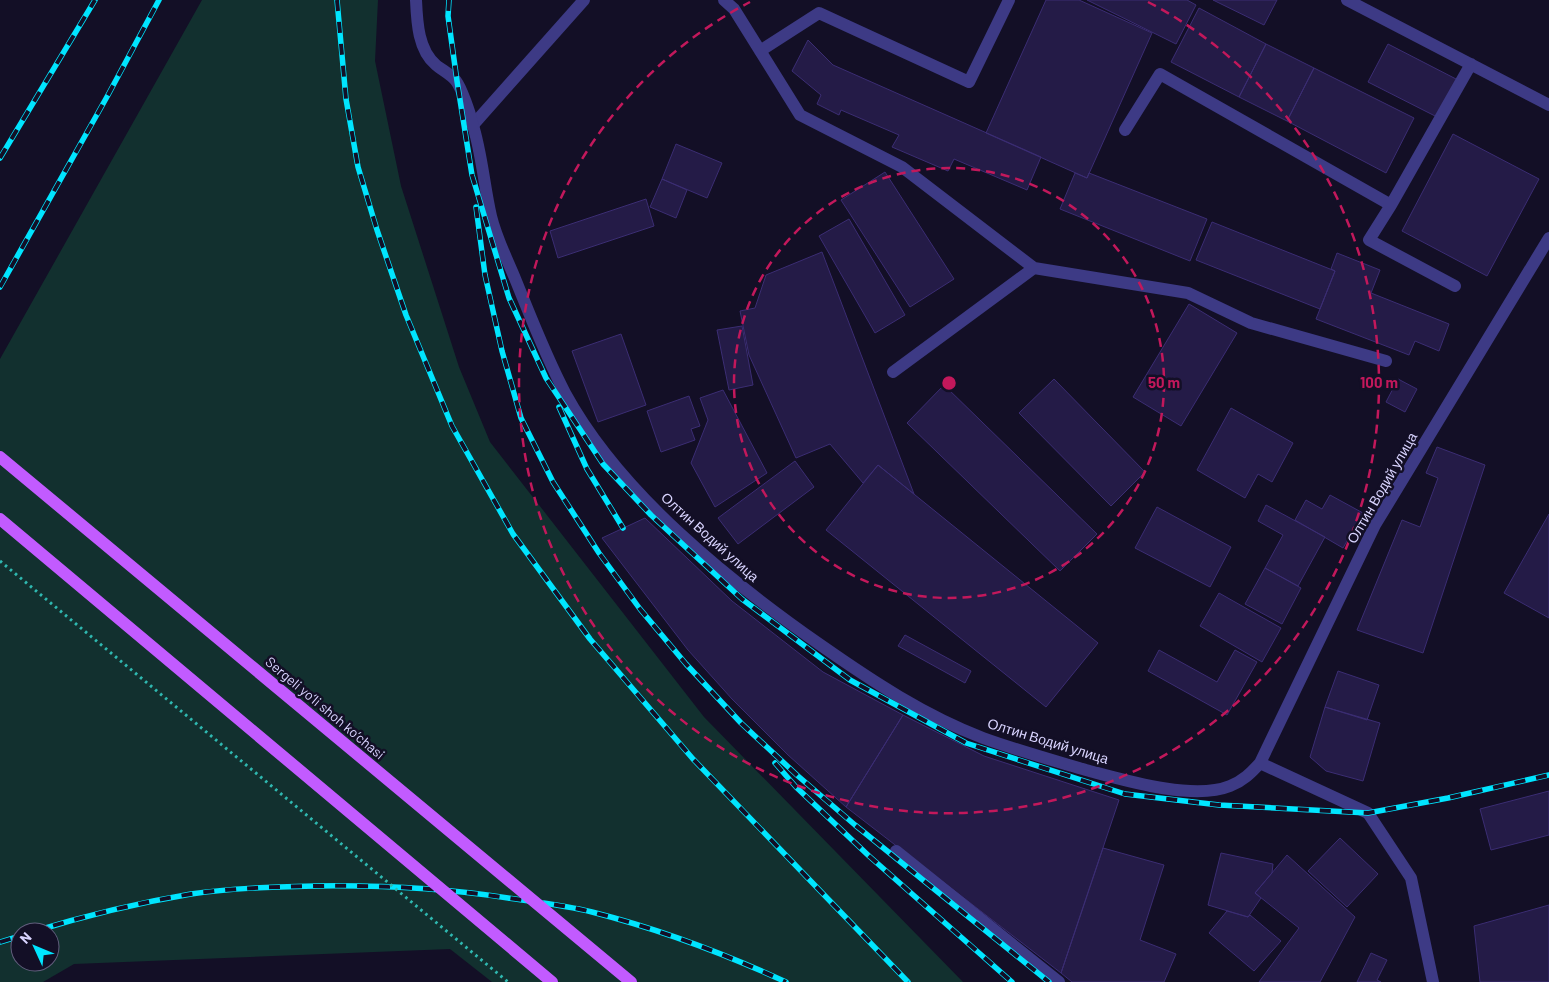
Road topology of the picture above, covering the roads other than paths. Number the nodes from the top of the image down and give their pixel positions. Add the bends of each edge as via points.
1 (416, 0) edge
2 (584, 0) edge
3 (724, 0) edge
4 (1009, 0) edge
5 (1347, 0) edge
6 (760, 51) junction
7 (1471, 64) junction
8 (1549, 105) edge
9 (473, 125) junction
10 (1126, 130) dead end
11 (1391, 205) junction
12 (1549, 238) edge
13 (1034, 268) junction
14 (1455, 286) dead end
15 (1386, 361) dead end
16 (893, 372) dead end
17 (0, 457) edge
18 (0, 519) edge
19 (1260, 763) junction
20 (896, 851) dead end
21 (552, 982) edge
22 (631, 982) edge
23 (1059, 982) edge
24 (1433, 982) edge

1 - 9 street, Олтин Водий улица via 423,46 433,62 457,81
2 - 9 street
3 - 6 street via 734,9
4 - 6 street via 969,82 819,13
5 - 7 street
6 - 13 street via 800,115 902,167
7 - 8 street
7 - 11 street
9 - 19 street, Олтин Водий улица via 492,220 536,330 574,407 605,453 659,513 756,598 881,686 982,737 1108,776 1185,791 1217,790 1230,786 1246,778
10 - 11 street via 1160,74
11 - 14 street via 1369,240
12 - 19 street, Олтин Водий улица via 1375,525
13 - 15 street via 1188,293 1252,323
13 - 16 street
17 - 22 main road, Sergeli yo‘li shoh ko‘chasi, bridge
18 - 21 main road, bridge
19 - 24 street via 1368,813 1411,878
20 - 23 street

